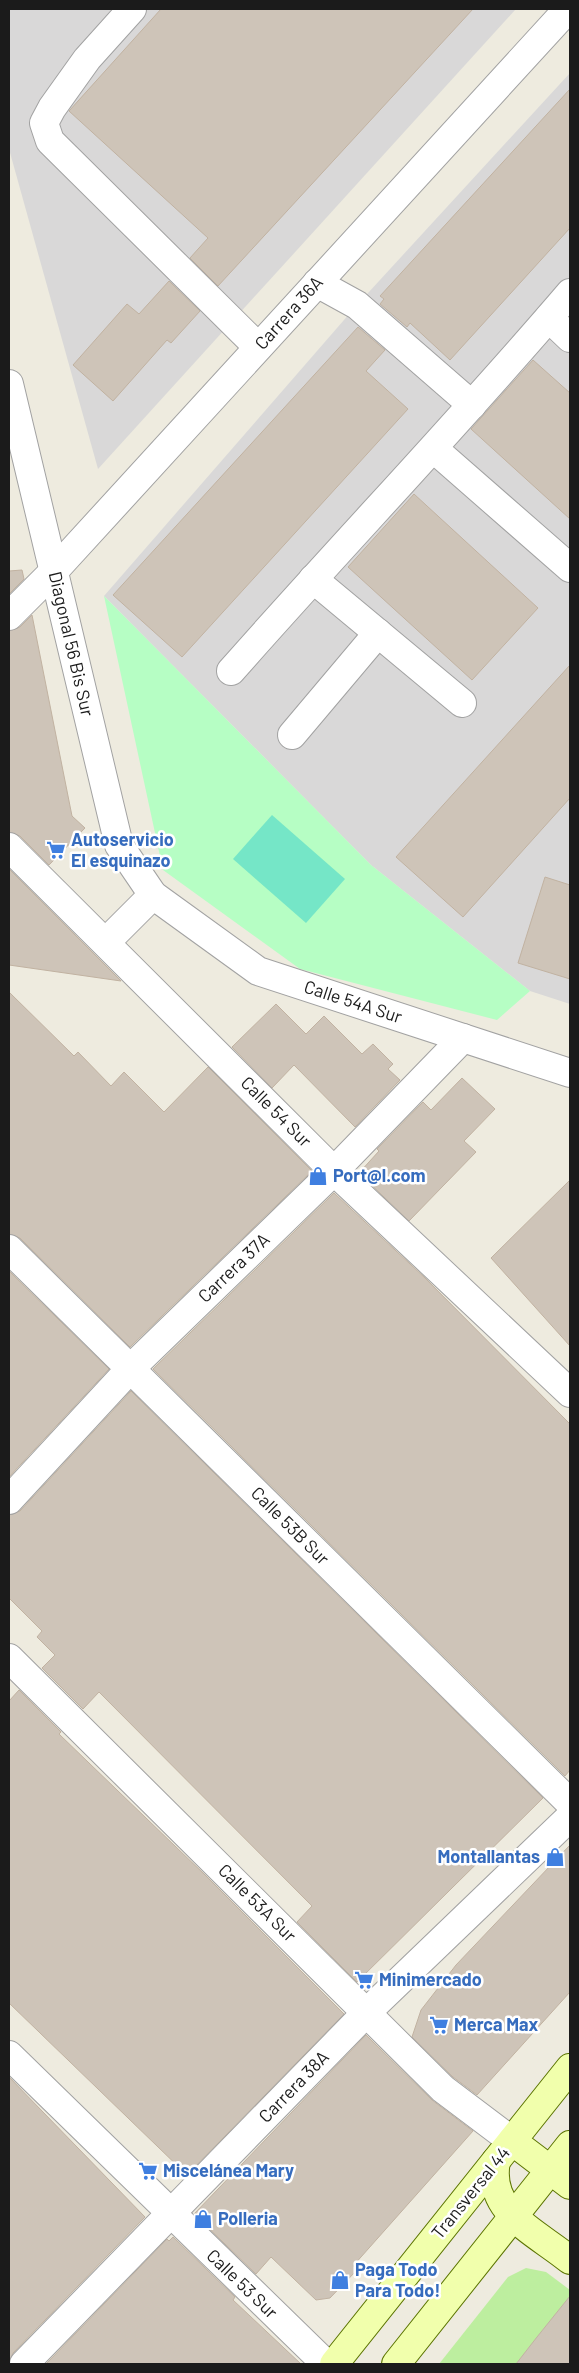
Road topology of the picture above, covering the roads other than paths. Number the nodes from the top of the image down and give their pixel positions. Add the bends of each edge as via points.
1 (132, 9) edge
2 (568, 9) edge
3 (317, 283) junction
4 (570, 293) edge
5 (549, 318) junction
6 (570, 338) edge
7 (258, 347) junction
8 (9, 384) edge
9 (472, 405) junction
10 (434, 449) junction
11 (18, 452) edge
12 (570, 568) edge
13 (54, 571) junction
14 (313, 579) junction
15 (9, 616) edge
16 (378, 633) junction
17 (231, 671) dead end
18 (462, 703) dead end
19 (292, 735) dead end
20 (9, 847) edge
21 (154, 895) junction
22 (106, 942) junction
23 (462, 1038) junction
24 (570, 1072) edge
25 (334, 1171) junction
26 (9, 1249) edge
27 (130, 1368) junction
28 (570, 1393) edge
29 (9, 1500) edge
30 (9, 1658) edge
31 (570, 1803) edge
32 (570, 1817) edge
33 (367, 2012) junction
34 (9, 2055) edge
35 (570, 2068) edge
36 (570, 2144) edge
37 (504, 2151) junction
38 (561, 2177) edge
39 (170, 2214) junction
40 (513, 2216) junction
41 (570, 2260) edge
42 (24, 2364) edge
43 (326, 2364) edge
44 (334, 2364) edge
45 (396, 2364) edge

1 - 7 street via 87,59 52,108 44,123 45,131 50,141 106,199
2 - 3 street, Carrera 36A
3 - 7 street, Carrera 36A
3 - 9 street via 356,305
4 - 5 street
5 - 6 street
5 - 9 street
7 - 13 street, Carrera 36A
8 - 11 street, Diagonal 56 Bis Sur
9 - 10 street
10 - 12 street
10 - 14 street
11 - 13 street, Diagonal 56 Bis Sur
13 - 15 street, Carrera 36A
13 - 21 street, Diagonal 56 Bis Sur via 119,845
14 - 16 street
14 - 17 street
16 - 18 street
16 - 19 street
20 - 22 street, Calle 54 Sur
21 - 22 street
21 - 23 street, Calle 54A Sur via 258,971
22 - 25 street, Calle 54 Sur
23 - 24 street, Calle 54A Sur
23 - 25 street, Carrera 37A
25 - 27 street, Carrera 37A
25 - 28 street, Calle 54 Sur
26 - 27 street, Calle 53B Sur
27 - 29 street, Carrera 37A
27 - 31 street, Calle 53B Sur
30 - 33 street, Calle 53A Sur
32 - 33 street, Carrera 38A
33 - 37 street, Calle 53A Sur
33 - 39 street, Carrera 38A
34 - 39 street, Calle 53 Sur
35 - 37 street, Transversal 44
36 - 38 street
37 - 38 street
37 - 40 street via 494,2173 496,2193
37 - 44 street, Transversal 44
38 - 40 street
39 - 42 street, Carrera 38A
39 - 43 street, Calle 53 Sur
40 - 41 street
40 - 45 street

